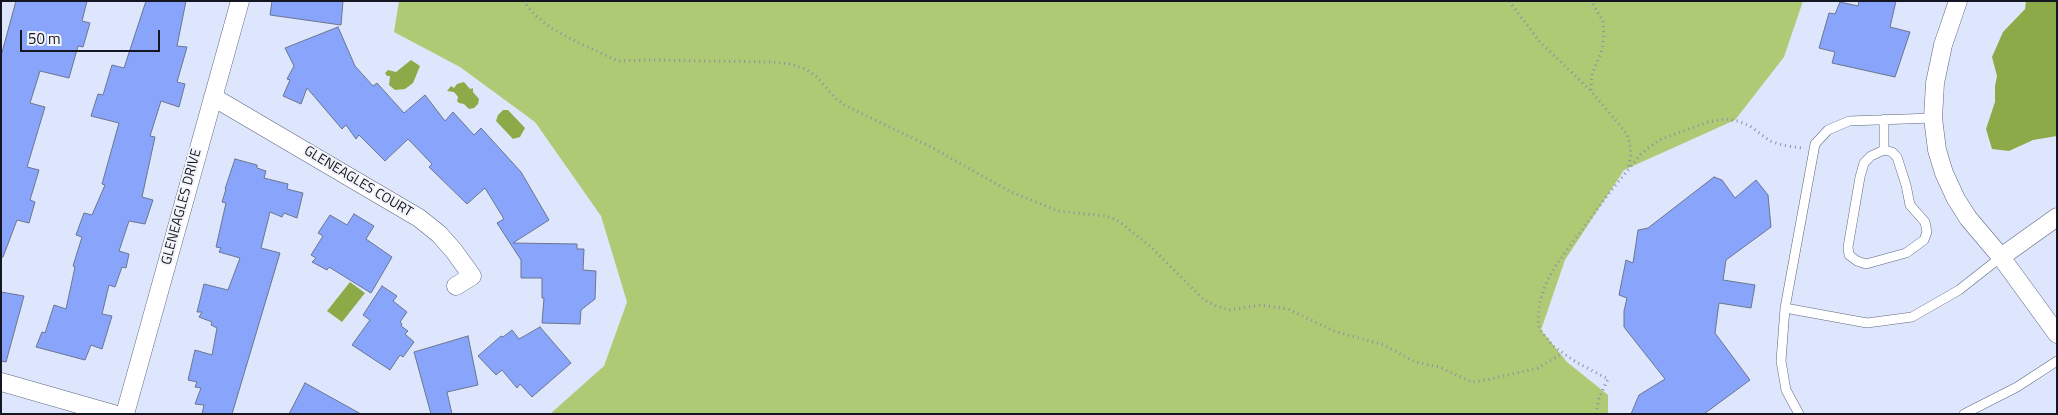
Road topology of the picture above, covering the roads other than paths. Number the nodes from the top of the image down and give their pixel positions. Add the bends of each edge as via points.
1 (240, 1) edge
2 (1958, 1) edge
3 (213, 97) junction
4 (1933, 118) junction
5 (1884, 120) junction
6 (1884, 150) junction
7 (2057, 216) edge
8 (2001, 256) junction
9 (456, 286) dead end
10 (1785, 308) junction
11 (2057, 334) edge
12 (2057, 361) edge
13 (1, 382) edge
14 (113, 414) edge
15 (125, 414) edge
16 (1799, 414) edge
17 (1964, 414) edge

1 - 3 street, GLENEAGLES DRIVE
2 - 4 street via 1942,46
3 - 9 street, GLENEAGLES COURT via 419,218 449,246 472,276
3 - 15 street, GLENEAGLES DRIVE
4 - 5 lane
4 - 8 street via 1937,150 1956,199
5 - 6 lane
5 - 10 lane via 1849,121 1828,130 1815,144
6 - 6 lane via 1864,163 1848,247 1849,255 1866,264 1906,253 1924,240 1927,232 1925,222 1910,205 1897,157
7 - 8 street
8 - 10 lane via 1959,290 1912,317 1867,323
8 - 11 street
10 - 16 lane via 1781,361 1786,390
12 - 17 lane via 2017,387
13 - 14 street

